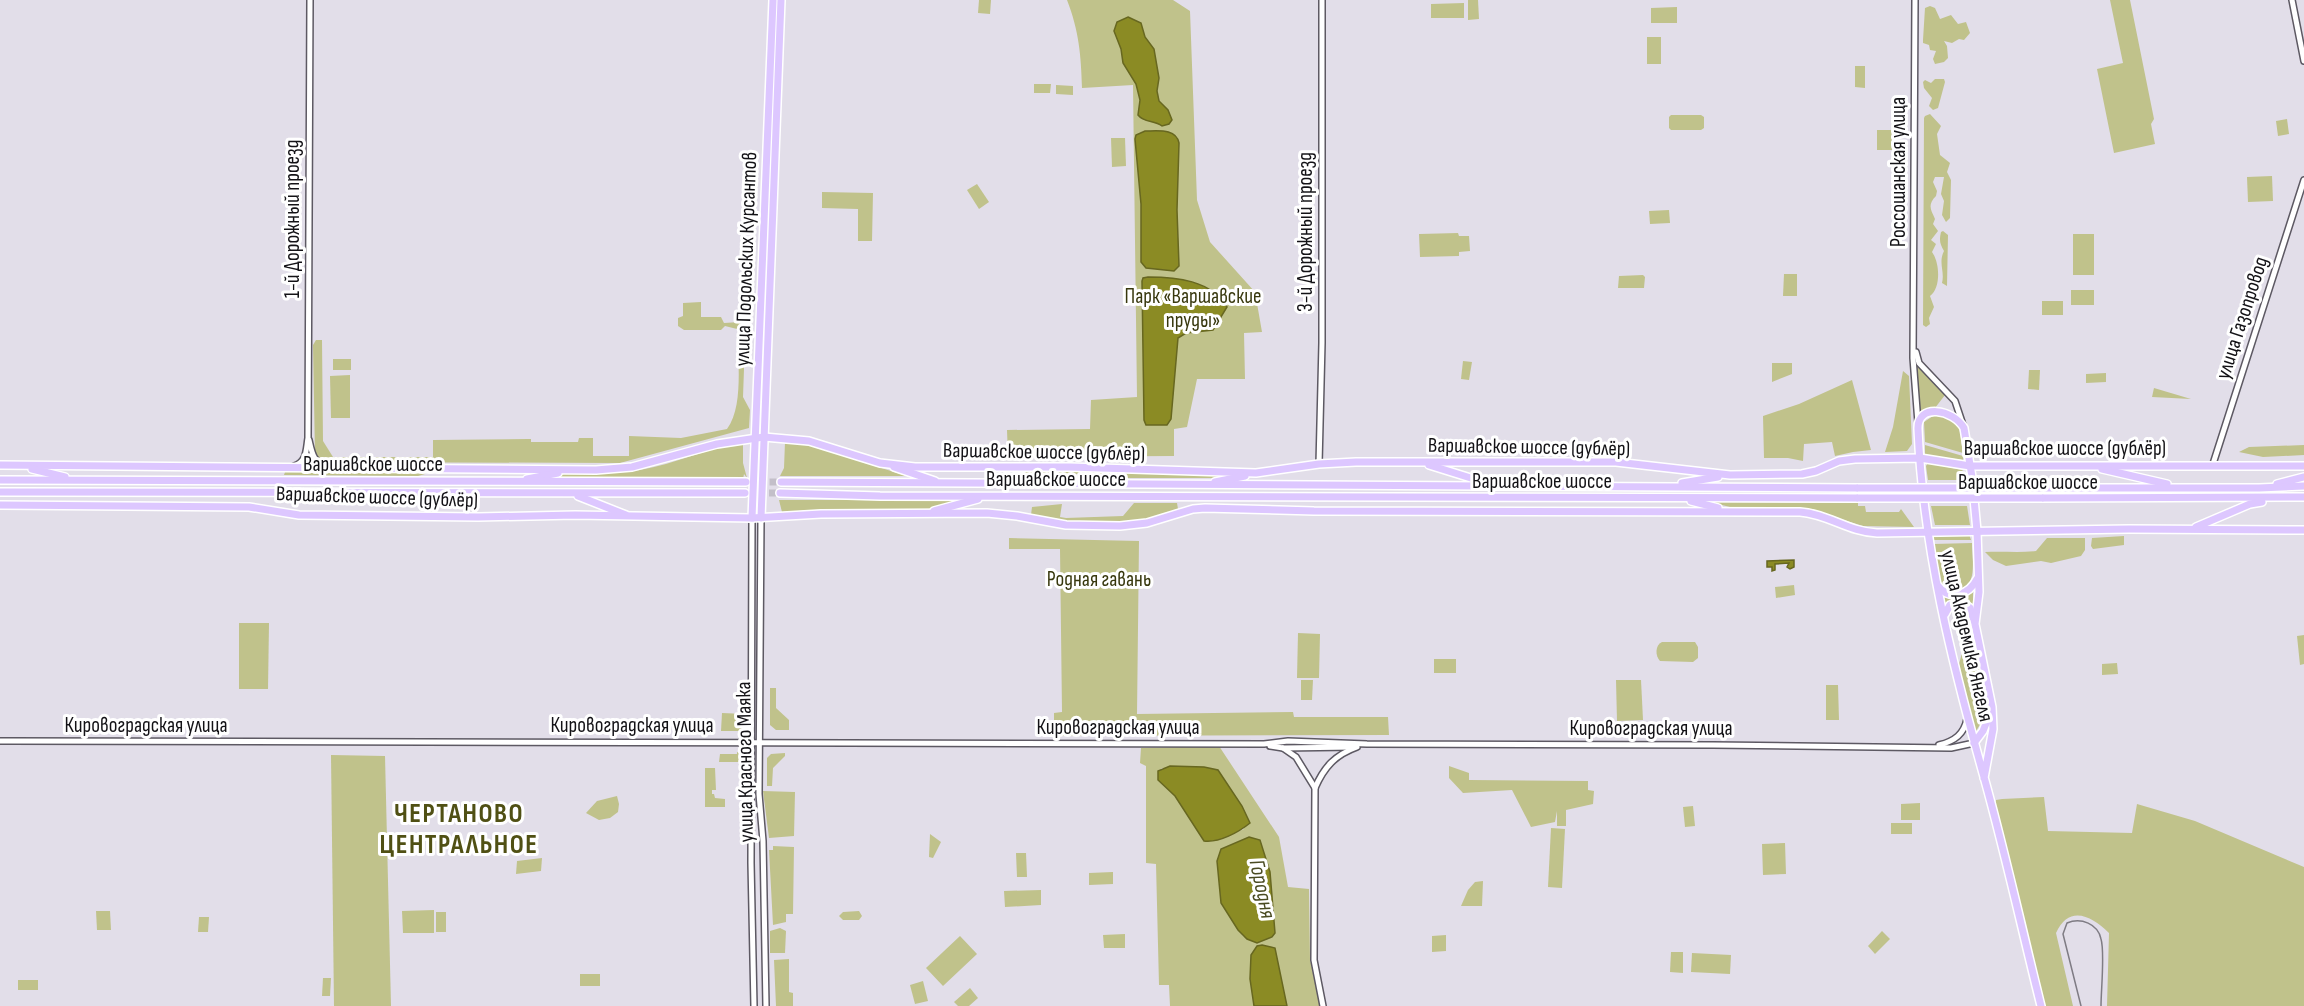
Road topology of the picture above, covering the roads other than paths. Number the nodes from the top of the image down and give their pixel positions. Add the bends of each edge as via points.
1 (310, 0) edge
2 (773, 0) edge
3 (781, 0) edge
4 (1322, 0) edge
5 (1915, 0) edge
6 (2292, 0) edge
7 (2304, 61) edge
8 (2304, 180) edge
9 (1914, 344) junction
10 (1918, 423) junction
11 (1964, 428) junction
12 (764, 437) junction
13 (308, 438) junction
14 (755, 438) junction
15 (1920, 458) junction
16 (1418, 462) junction
17 (880, 463) junction
18 (1319, 464) junction
19 (0, 465) edge
20 (18, 466) junction
21 (1970, 466) junction
22 (2090, 466) junction
23 (2212, 466) junction
24 (2304, 466) edge
25 (284, 468) junction
26 (337, 468) junction
27 (571, 470) junction
28 (1256, 473) junction
29 (1730, 475) junction
30 (2304, 477) edge
31 (0, 480) edge
32 (79, 480) junction
33 (513, 482) junction
34 (746, 482) tunnel mouth
35 (781, 482) tunnel mouth
36 (940, 483) junction
37 (1203, 485) junction
38 (1494, 486) junction
39 (1662, 486) junction
40 (2304, 486) edge
41 (2184, 487) junction
42 (2259, 488) junction
43 (0, 493) edge
44 (567, 493) junction
45 (745, 493) tunnel mouth
46 (780, 493) tunnel mouth
47 (1011, 495) junction
48 (2304, 497) edge
49 (1679, 498) junction
50 (2275, 499) junction
51 (1924, 500) joint
52 (0, 505) edge
53 (1732, 511) junction
54 (920, 514) junction
55 (638, 518) junction
56 (757, 518) junction
57 (2191, 529) junction
58 (2304, 530) edge
59 (1977, 531) junction
60 (1928, 533) junction
61 (1978, 577) junction
62 (1937, 584) junction
63 (1944, 616) junction
64 (1975, 624) junction
65 (1992, 707) junction
66 (1967, 718) junction
67 (0, 741) edge
68 (752, 741) junction
69 (759, 741) junction
70 (1306, 741) junction
71 (1330, 742) junction
72 (1264, 744) junction
73 (1367, 744) junction
74 (1974, 744) junction
75 (1935, 746) junction
76 (1299, 747) junction
77 (1357, 747) junction
78 (1282, 748) junction
79 (1334, 748) junction
80 (1296, 757) junction
81 (1334, 758) junction
82 (1306, 771) junction
83 (1322, 772) junction
84 (1984, 778) junction
85 (1315, 788) junction
86 (754, 1006) edge
87 (766, 1006) edge
88 (1323, 1006) edge
89 (2041, 1006) edge

1 - 13 street, 1-й Дорожный проезд
2 - 14 main road, улица Подольских Курсантов
3 - 12 main road, улица Подольских Курсантов
4 - 18 street, 3-й Дорожный проезд
5 - 9 street, Россошанская улица
6 - 7 street
8 - 23 street, улица Газопровод
9 - 10 street, Россошанская улица
9 - 11 street, Россошанская улица via 1919,363 1955,401
10 - 11 main road via 1927,414 1946,413
10 - 15 main road, Россошанская улица
11 - 21 main road, Россошанская улица
12 - 14 main road, Варшавское шоссе (дублёр)
12 - 17 main road, Варшавское шоссе (дублёр) via 809,441
12 - 56 main road, улица Подольских Курсантов
13 - 25 street via 302,462
13 - 26 street via 316,462
14 - 27 main road via 632,467
14 - 56 main road, улица Подольских Курсантов
15 - 21 main road, Варшавское шоссе (дублёр)
15 - 29 main road, Варшавское шоссе (дублёр) via 1843,460 1797,475
15 - 51 main road, Россошанская улица
16 - 18 main road, Варшавское шоссе (дублёр)
16 - 29 main road, Варшавское шоссе (дублёр) via 1616,462
16 - 38 main road
17 - 28 main road, Варшавское шоссе (дублёр) via 915,467
17 - 36 main road
18 - 28 main road, Варшавское шоссе (дублёр)
19 - 20 main road, Варшавское шоссе (дублёр)
20 - 25 main road, Варшавское шоссе (дублёр)
20 - 32 main road
21 - 22 main road, Варшавское шоссе (дублёр)
21 - 59 main road, улица Академика Янгеля
22 - 23 main road, Варшавское шоссе (дублёр)
22 - 41 main road
23 - 24 main road, Варшавское шоссе (дублёр)
25 - 26 main road, Варшавское шоссе (дублёр)
26 - 27 main road, Варшавское шоссе (дублёр)
27 - 33 main road
28 - 37 main road
29 - 39 main road
30 - 42 main road
31 - 32 main road, Варшавское шоссе
32 - 33 main road, Варшавское шоссе
33 - 34 main road, Варшавское шоссе
35 - 36 main road, Варшавское шоссе
36 - 37 main road, Варшавское шоссе
37 - 38 main road, Варшавское шоссе
38 - 39 main road, Варшавское шоссе
39 - 41 main road, Варшавское шоссе, bridge
40 - 42 main road, Варшавское шоссе
41 - 42 main road, Варшавское шоссе
43 - 44 main road, Варшавское шоссе
44 - 45 main road, Варшавское шоссе
44 - 55 main road
46 - 47 main road, Варшавское шоссе
47 - 49 main road, Варшавское шоссе
47 - 54 main road via 974,499
48 - 50 main road, Варшавское шоссе
49 - 50 main road, Варшавское шоссе, bridge
49 - 53 main road
50 - 57 main road via 2250,504
51 - 60 main road, улица Академика Янгеля
52 - 55 main road, Варшавское шоссе (дублёр) via 249,507 299,515
53 - 54 main road, Варшавское шоссе (дублёр) via 1205,508 1120,526 1066,525 987,513
53 - 60 main road, Варшавское шоссе (дублёр) via 1811,512 1864,532
54 - 56 main road, Варшавское шоссе (дублёр)
55 - 56 main road, Варшавское шоссе (дублёр)
56 - 68 street, улица Красного Маяка
56 - 69 street, улица Красного Маяка
57 - 58 main road, Варшавское шоссе (дублёр)
57 - 59 main road, Варшавское шоссе (дублёр)
59 - 60 main road, Варшавское шоссе (дублёр)
59 - 61 main road, улица Академика Янгеля
60 - 62 main road, улица Академика Янгеля
61 - 62 main road via 1969,590 1954,595
61 - 64 main road, улица Академика Янгеля
62 - 63 main road, улица Академика Янгеля
63 - 64 main road via 1950,605 1964,604 1970,608
63 - 66 main road, улица Академика Янгеля
64 - 65 main road, улица Академика Янгеля
65 - 74 main road
65 - 84 main road, улица Академика Янгеля via 1993,729
66 - 74 main road, улица Академика Янгеля
66 - 75 street, Кировоградская улица via 1964,731 1956,739
67 - 68 street, Кировоградская улица
68 - 69 street, Кировоградская улица
68 - 86 street, улица Красного Маяка
69 - 72 street, Кировоградская улица
69 - 87 street, улица Красного Маяка
70 - 71 street, Кировоградская улица
70 - 72 street, Кировоградская улица
70 - 76 street
71 - 73 street, Кировоградская улица
71 - 79 street
72 - 78 street, Кировоградская улица
73 - 75 street, Кировоградская улица
73 - 77 street, Кировоградская улица
74 - 75 street, Кировоградская улица
74 - 84 main road, улица Академика Янгеля
76 - 78 street, Кировоградская улица
76 - 79 street, Кировоградская улица
76 - 80 street
77 - 79 street, Кировоградская улица
77 - 81 street
78 - 80 street
79 - 81 street
80 - 82 street
81 - 83 street
82 - 83 street via 1311,775
82 - 85 street
83 - 85 street
84 - 89 main road, улица Академика Янгеля
85 - 88 street via 1314,960

